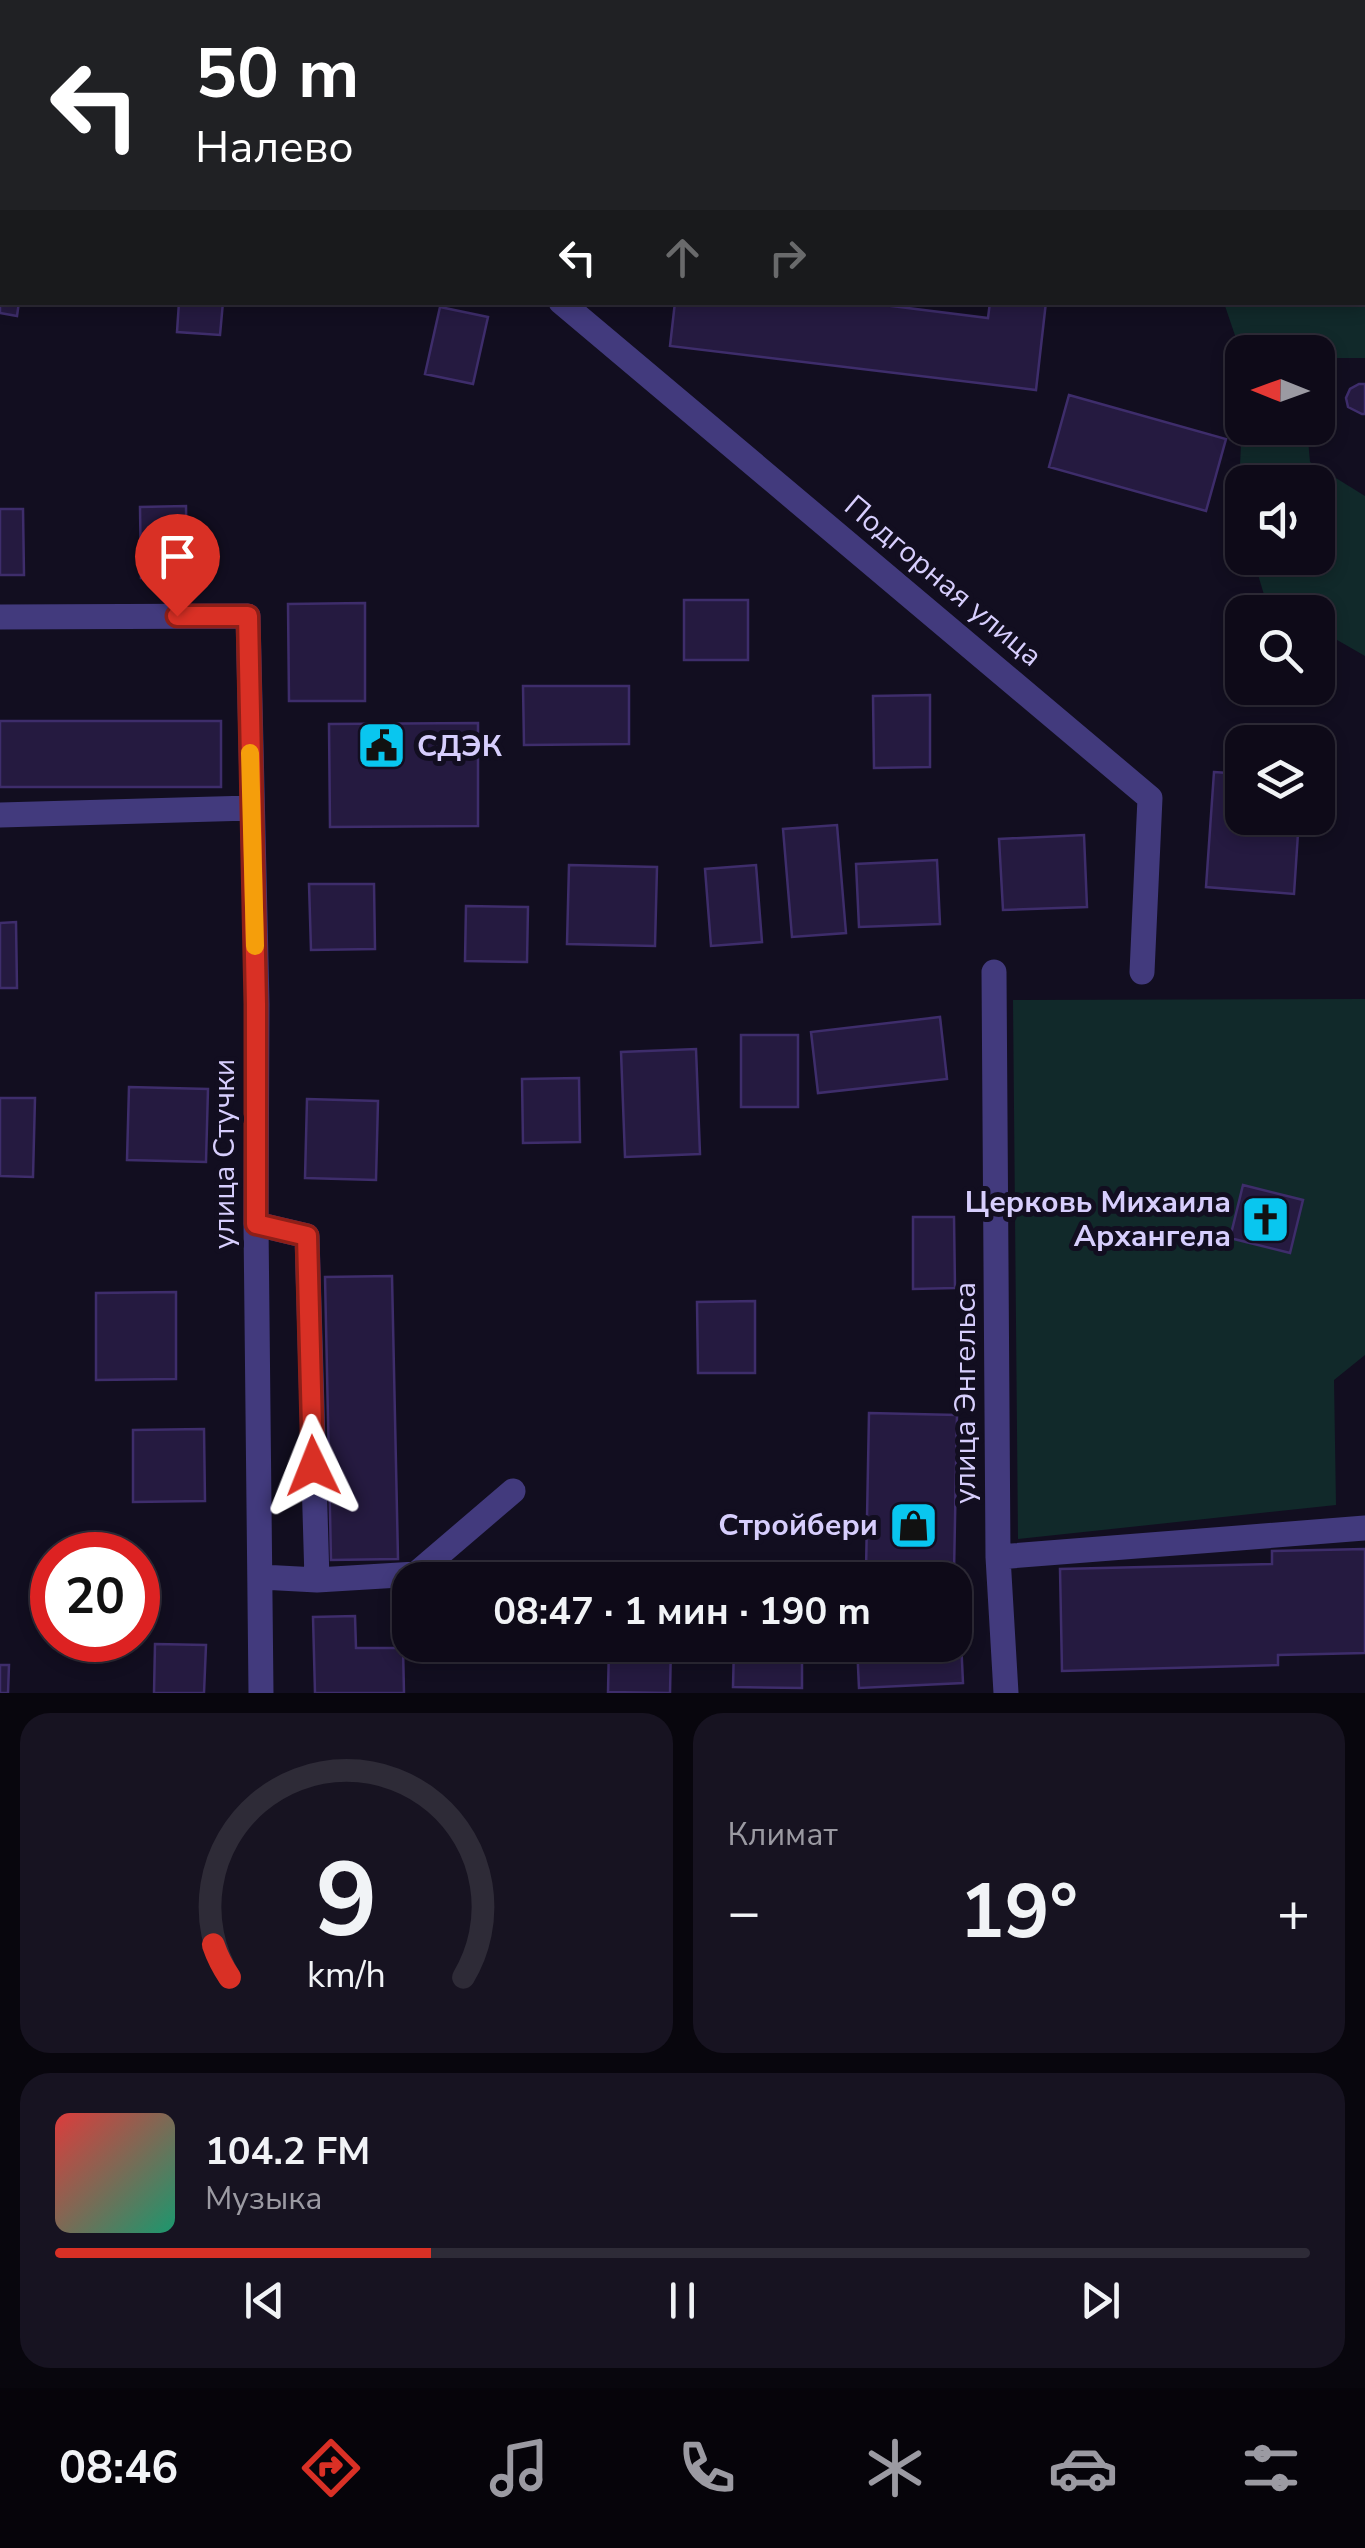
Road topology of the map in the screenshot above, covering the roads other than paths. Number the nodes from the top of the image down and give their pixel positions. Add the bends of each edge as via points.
1 (565, 305) edge
2 (0, 616) edge
3 (250, 808) junction
4 (0, 814) edge
5 (994, 972) dead end
6 (1142, 972) dead end
7 (256, 1224) junction
8 (513, 1491) dead end
9 (1365, 1528) edge
10 (998, 1557) junction
11 (261, 1577) junction
12 (317, 1580) junction
13 (261, 1693) edge
14 (1006, 1693) edge

1 - 6 street, Подгорная улица via 1150,798
2 - 3 street, улица Стучки via 248,616
3 - 4 street
3 - 7 street, улица Стучки
5 - 10 street, улица Энгельса
7 - 11 street, улица Стучки
7 - 12 street via 307,1236
8 - 12 street via 416,1574
9 - 10 street
10 - 14 street, улица Энгельса
11 - 12 street
11 - 13 street, улица Стучки

